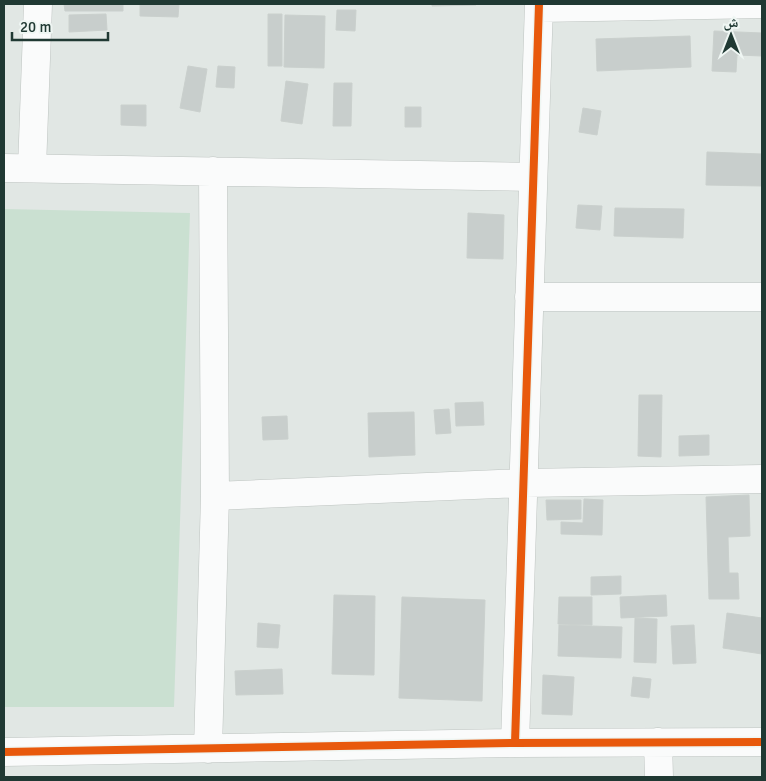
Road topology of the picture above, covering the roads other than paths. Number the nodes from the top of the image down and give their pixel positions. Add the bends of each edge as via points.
1 (38, 4) edge
2 (762, 4) edge
3 (539, 6) edge
4 (4, 168) edge
5 (32, 168) junction
6 (213, 172) junction
7 (534, 177) junction
8 (529, 297) junction
9 (762, 297) edge
10 (762, 479) edge
11 (524, 483) junction
12 (215, 496) junction
13 (658, 742) junction
14 (762, 742) edge
15 (516, 743) junction
16 (208, 749) junction
17 (4, 752) edge
18 (659, 777) edge

1 - 5 street
2 - 3 street
3 - 7 street
4 - 5 street
5 - 6 street
6 - 7 street
6 - 12 street
7 - 8 street
8 - 9 street
8 - 11 street
10 - 11 street
11 - 12 street
11 - 15 street
12 - 16 street
13 - 14 street
13 - 15 street
13 - 18 street
15 - 16 street
16 - 17 street

